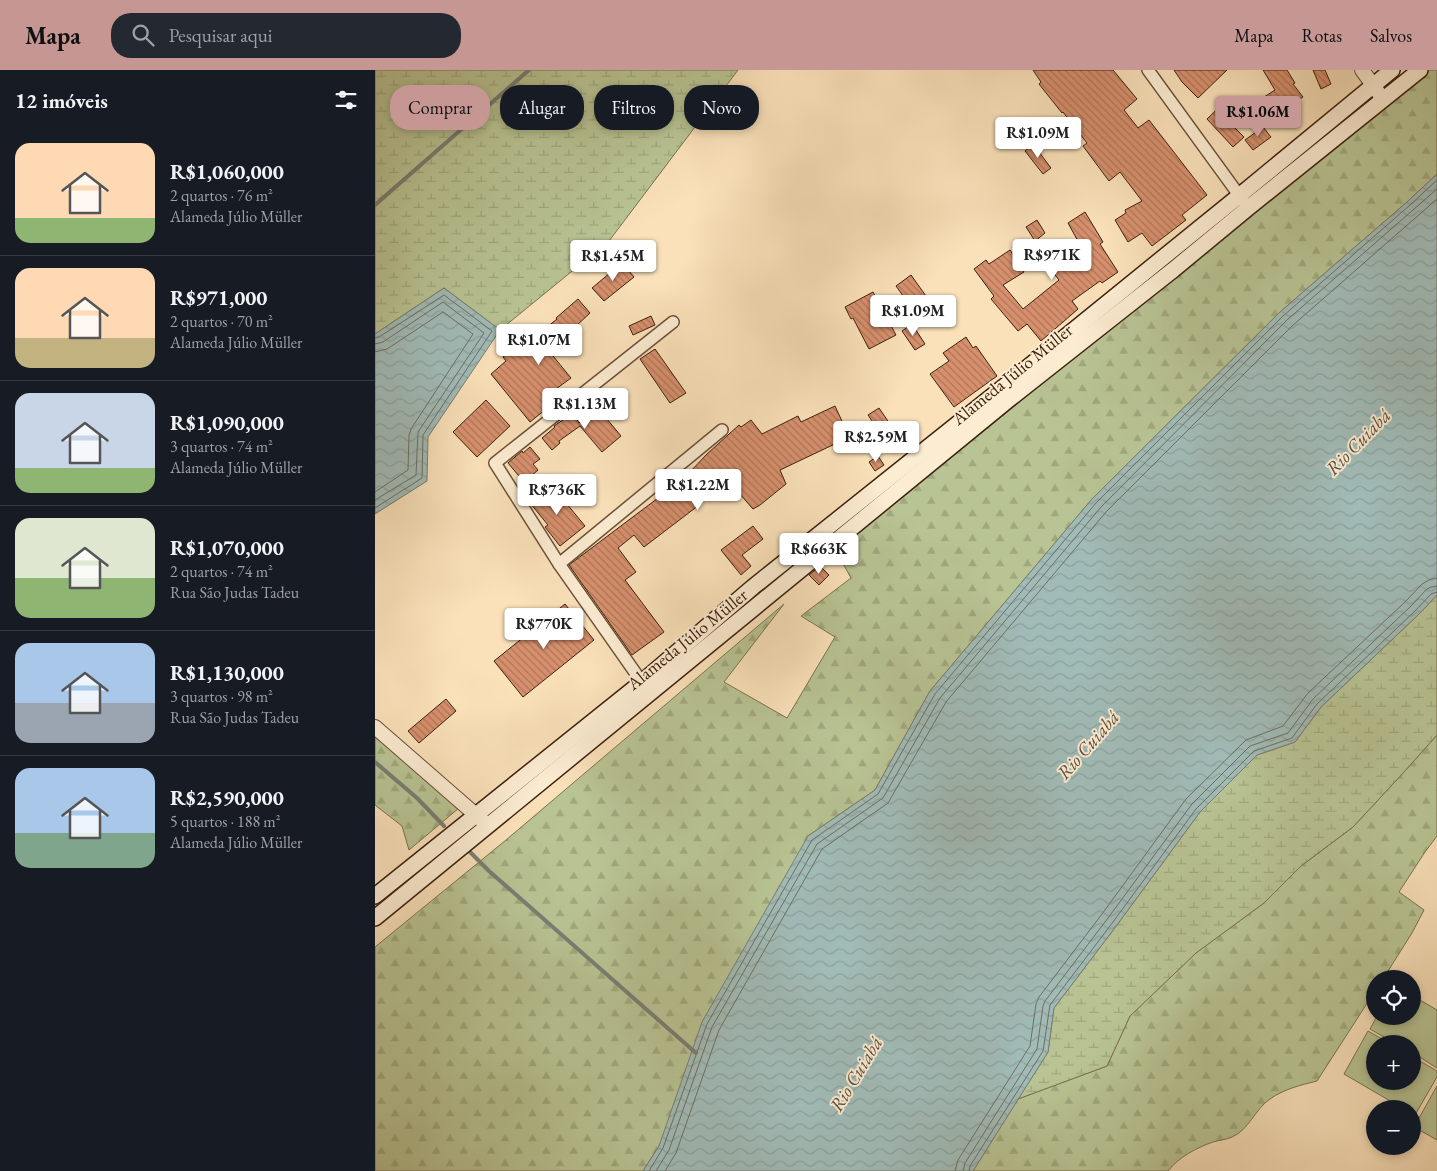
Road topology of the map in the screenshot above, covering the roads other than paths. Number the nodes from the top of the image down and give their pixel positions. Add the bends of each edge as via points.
1 (1148, 70) edge
2 (1362, 70) edge
3 (1392, 70) edge
4 (1420, 70) edge
5 (1373, 85) junction
6 (1383, 99) junction
7 (1243, 202) junction
8 (673, 322) dead end
9 (722, 430) dead end
10 (559, 564) junction
11 (646, 688) junction
12 (375, 727) edge
13 (477, 815) junction
14 (489, 826) junction
15 (375, 896) edge
16 (375, 918) edge

1 - 7 street
2 - 5 street
3 - 5 main road, Alameda Júlio Müller
4 - 6 main road, Alameda Júlio Müller
5 - 6 street
5 - 7 main road, Alameda Júlio Müller
6 - 7 main road, Alameda Júlio Müller
7 - 11 main road, Alameda Júlio Müller via 753,587
8 - 10 street via 495,463
9 - 10 street
10 - 11 street
11 - 13 main road, Alameda Júlio Müller
11 - 14 main road, Alameda Júlio Müller
12 - 13 street
13 - 14 street
13 - 15 main road, Alameda Júlio Müller
14 - 16 main road, Alameda Júlio Müller

